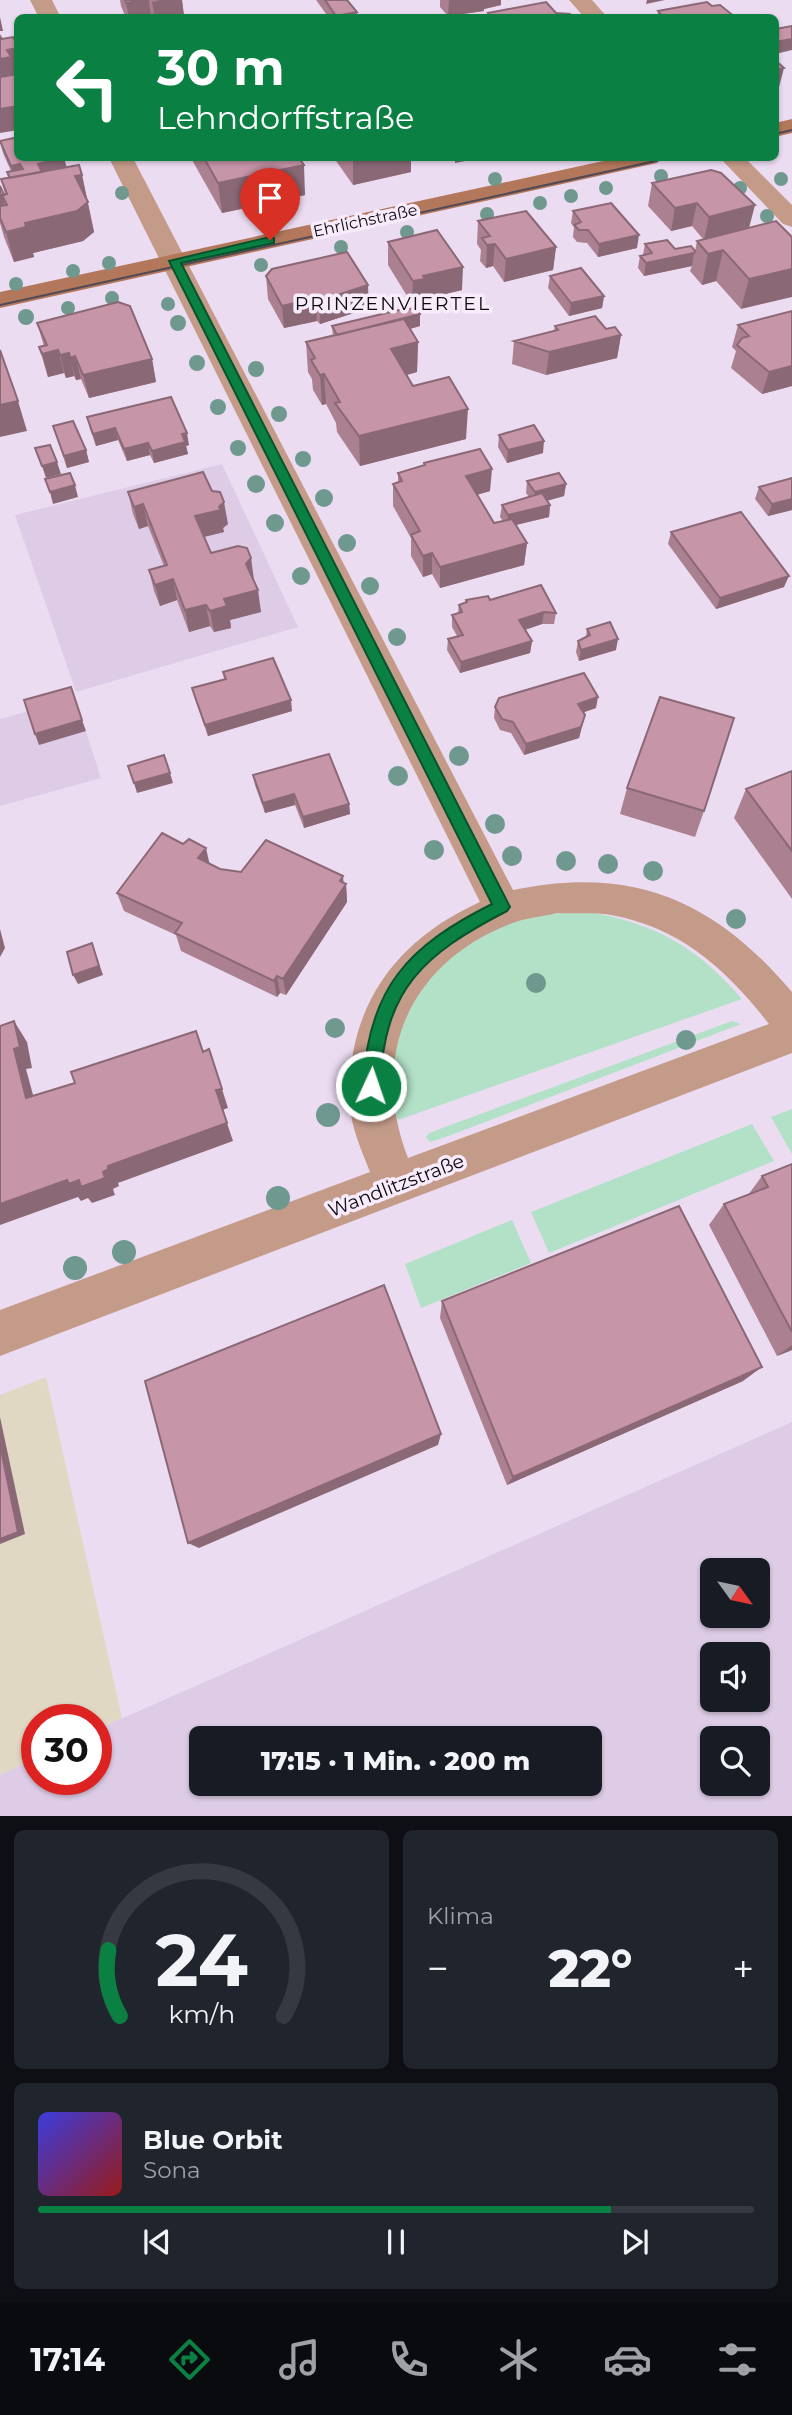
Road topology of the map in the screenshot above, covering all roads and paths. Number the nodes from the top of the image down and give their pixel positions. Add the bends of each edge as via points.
1 (580, 0) edge
2 (593, 14) edge
3 (123, 161) edge
4 (634, 161) edge
5 (735, 161) edge
6 (792, 219) edge
7 (175, 261) junction
8 (0, 300) edge
9 (502, 907) junction
10 (792, 1023) edge
11 (792, 1034) edge
12 (396, 1185) junction
13 (0, 1333) edge

1 - 2 street
3 - 7 street
4 - 7 street, Ehrlichstraße
5 - 6 street
7 - 8 street, Ehrlichstraße
7 - 9 street
9 - 10 street via 558,896 616,899 661,911 702,931 756,975
9 - 12 street via 451,932 411,968 387,1006 373,1046 370,1105
11 - 12 street, Wandlitzstraße
12 - 13 street, Wandlitzstraße

